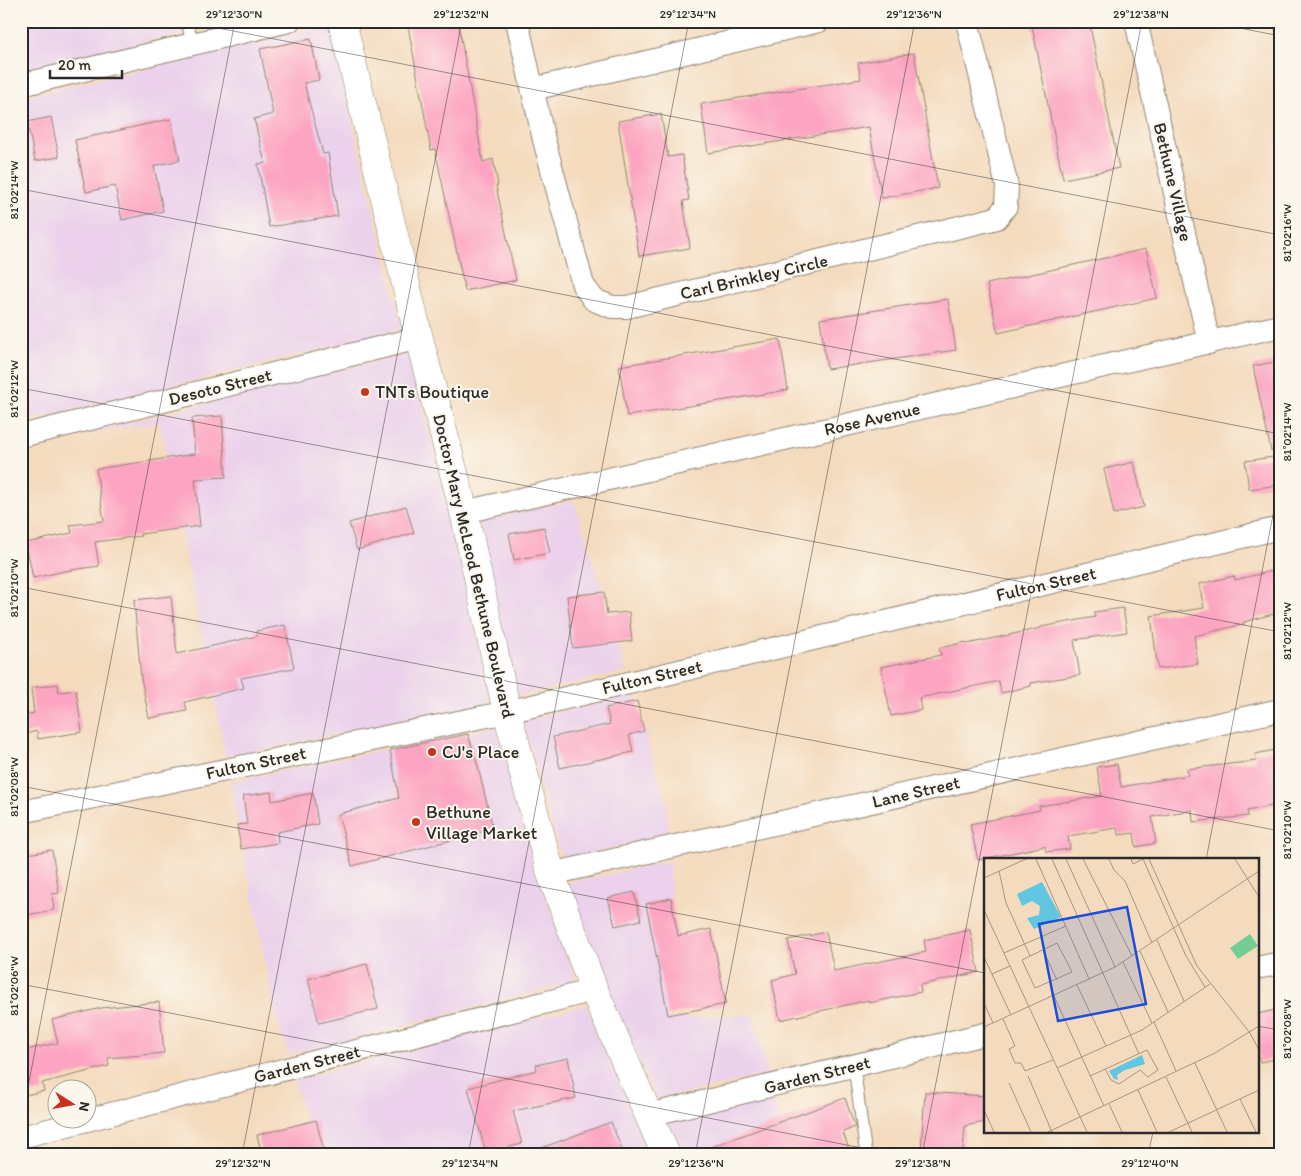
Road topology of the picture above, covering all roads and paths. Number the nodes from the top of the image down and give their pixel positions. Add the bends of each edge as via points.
1 (187, 21) edge
2 (289, 21) edge
3 (342, 21) edge
4 (517, 21) edge
5 (818, 21) edge
6 (967, 21) edge
7 (1136, 21) edge
8 (192, 44) junction
9 (21, 85) edge
10 (533, 89) junction
11 (1280, 326) edge
12 (419, 338) junction
13 (1209, 343) junction
14 (21, 436) edge
15 (464, 512) junction
16 (1280, 528) edge
17 (1280, 710) edge
18 (507, 712) junction
19 (21, 812) edge
20 (551, 874) junction
21 (1280, 963) edge
22 (1258, 968) edge
23 (594, 990) junction
24 (984, 1034) edge
25 (854, 1066) junction
26 (649, 1115) junction
27 (21, 1137) edge
28 (666, 1155) edge
29 (866, 1155) edge

1 - 8 lane
2 - 8 street
3 - 12 street, Doctor Mary McLeod Bethune Boulevard
4 - 10 street, Carl Brinkley Circle
5 - 10 street
6 - 10 street, Carl Brinkley Circle via 1007,186 1006,206 997,218 627,307 612,307 594,300 583,285
7 - 13 street, Bethune Village
8 - 9 street
11 - 13 street, Rose Avenue
12 - 14 street, Desoto Street
12 - 15 street, Doctor Mary McLeod Bethune Boulevard
13 - 15 street, Rose Avenue
15 - 18 street, Doctor Mary McLeod Bethune Boulevard
16 - 18 street, Fulton Street
17 - 20 street, Lane Street
18 - 19 street, Fulton Street
18 - 20 street, Doctor Mary McLeod Bethune Boulevard
20 - 23 street, Doctor Mary McLeod Bethune Boulevard
21 - 22 street
23 - 26 street, Doctor Mary McLeod Bethune Boulevard
23 - 27 street, Garden Street
24 - 25 street, Garden Street
25 - 26 street, Garden Street
25 - 29 lane
26 - 28 street, Doctor Mary McLeod Bethune Boulevard

